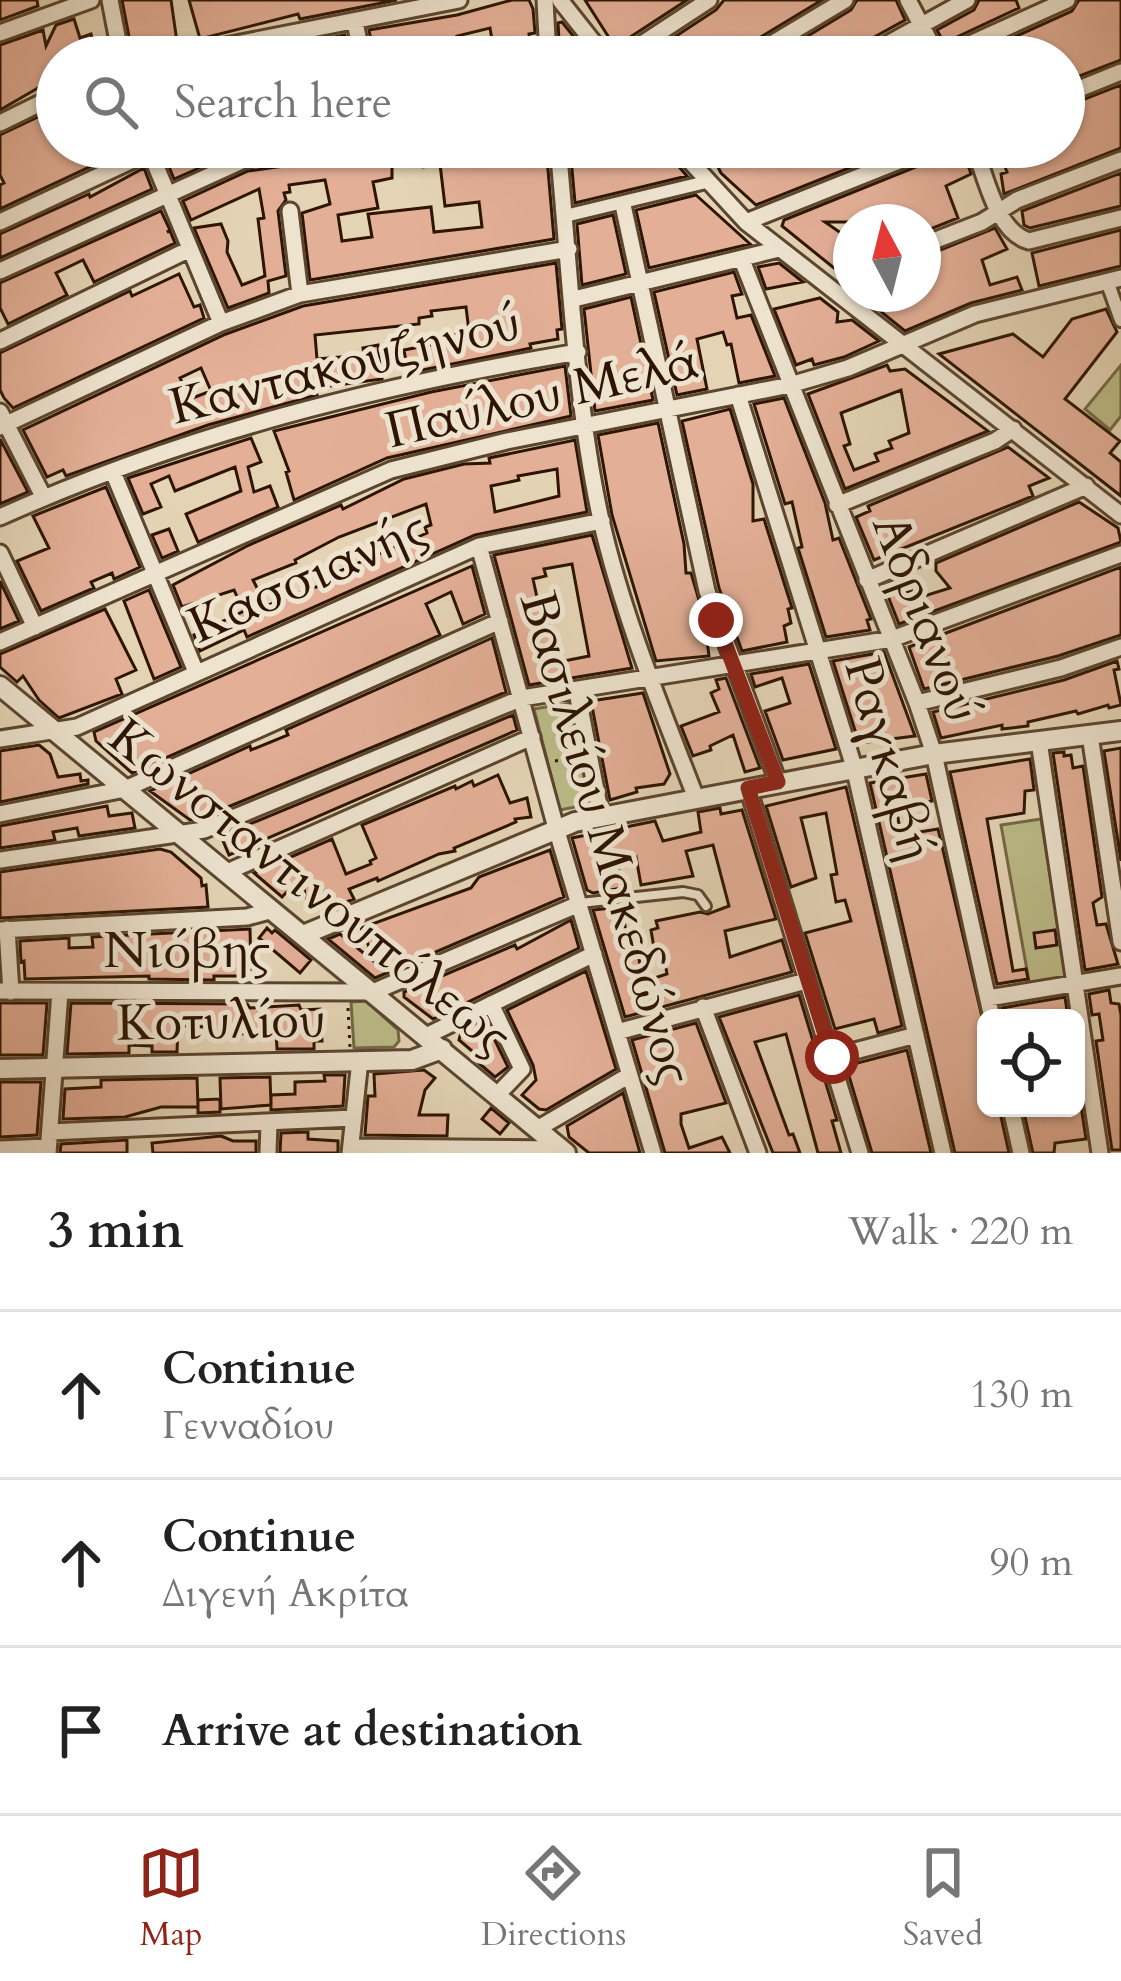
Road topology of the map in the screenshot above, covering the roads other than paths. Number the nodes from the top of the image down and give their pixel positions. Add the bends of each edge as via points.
1 (92, 0) edge
2 (110, 0) edge
3 (458, 0) edge
4 (545, 0) edge
5 (709, 0) edge
6 (845, 0) edge
7 (908, 0) edge
8 (968, 0) edge
9 (1067, 0) edge
10 (567, 3) edge
11 (355, 22) junction
12 (923, 24) junction
13 (0, 33) edge
14 (118, 36) edge
15 (281, 36) edge
16 (358, 36) edge
17 (547, 36) edge
18 (590, 36) edge
19 (654, 36) edge
20 (785, 36) edge
21 (902, 36) edge
22 (929, 36) edge
23 (986, 36) edge
24 (1121, 72) edge
25 (1085, 87) edge
26 (36, 104) edge
27 (0, 122) edge
28 (1121, 160) edge
29 (112, 168) edge
30 (156, 168) edge
31 (227, 168) edge
32 (560, 168) edge
33 (694, 168) edge
34 (881, 168) edge
35 (983, 168) edge
36 (706, 182) junction
37 (166, 196) junction
38 (623, 205) junction
39 (1000, 210) junction
40 (290, 211) dead end
41 (565, 216) junction
42 (1121, 218) edge
43 (0, 222) edge
44 (746, 222) junction
45 (941, 238) edge
46 (568, 249) junction
47 (188, 250) junction
48 (779, 250) junction
49 (742, 260) junction
50 (0, 271) edge
51 (1114, 279) edge
52 (640, 284) junction
53 (833, 284) edge
54 (830, 285) junction
55 (300, 294) junction
56 (574, 299) junction
57 (1121, 320) edge
58 (221, 323) junction
59 (0, 341) edge
60 (903, 343) junction
61 (578, 352) junction
62 (790, 385) junction
63 (738, 395) junction
64 (668, 409) junction
65 (2, 421) edge
66 (584, 425) junction
67 (1013, 429) junction
68 (113, 472) junction
69 (1086, 486) junction
70 (44, 498) junction
71 (837, 505) junction
72 (1121, 515) edge
73 (0, 518) edge
74 (602, 521) junction
75 (479, 547) junction
76 (0, 553) edge
77 (1121, 554) edge
78 (155, 576) junction
79 (867, 580) junction
80 (500, 621) junction
81 (35, 627) junction
82 (892, 639) junction
83 (0, 642) edge
84 (1121, 647) edge
85 (814, 651) junction
86 (733, 664) junction
87 (196, 672) junction
88 (650, 680) junction
89 (0, 686) edge
90 (577, 692) junction
91 (522, 698) junction
92 (917, 703) junction
93 (55, 731) junction
94 (1121, 731) edge
95 (1090, 735) junction
96 (532, 737) junction
97 (0, 739) edge
98 (1039, 741) junction
99 (934, 754) junction
100 (854, 767) junction
101 (778, 782) junction
102 (748, 788) junction
103 (125, 789) junction
104 (696, 798) junction
105 (0, 814) edge
106 (601, 816) junction
107 (556, 828) junction
108 (183, 836) junction
109 (0, 860) edge
110 (227, 872) junction
111 (579, 904) junction
112 (706, 906) dead end
113 (273, 910) junction
114 (3, 930) edge
115 (303, 935) junction
116 (1121, 942) edge
117 (594, 954) junction
118 (1121, 976) edge
119 (806, 981) junction
120 (1074, 984) junction
121 (5, 991) edge
122 (60, 992) junction
123 (373, 992) junction
124 (988, 998) junction
125 (491, 1004) junction
126 (703, 1007) junction
127 (990, 1009) edge
128 (617, 1032) junction
129 (916, 1035) junction
130 (434, 1043) junction
131 (832, 1057) junction
132 (356, 1060) junction
133 (55, 1068) junction
134 (0, 1069) edge
135 (628, 1076) junction
136 (497, 1095) junction
137 (1013, 1117) edge
138 (354, 1118) junction
139 (269, 1123) junction
140 (537, 1129) junction
141 (49, 1144) edge
142 (0, 1149) edge
143 (351, 1150) edge
144 (563, 1151) edge
145 (483, 1152) edge
146 (268, 1153) edge
147 (653, 1153) edge
148 (758, 1153) edge
149 (860, 1153) edge
150 (943, 1153) edge
151 (1021, 1153) edge
152 (1100, 1153) edge

1 - 13 street
2 - 14 street
3 - 11 street
4 - 17 street
5 - 19 street
6 - 20 street
7 - 12 street
8 - 12 street
9 - 23 street
10 - 18 street
11 - 15 street
11 - 16 street
12 - 21 street
12 - 22 street
24 - 25 street
26 - 27 street
28 - 39 street
29 - 43 street
30 - 37 street
31 - 37 street
32 - 41 street
33 - 36 street
34 - 44 street
35 - 39 street
36 - 38 street
36 - 44 street
37 - 47 street
37 - 50 street
38 - 41 street
38 - 52 street
39 - 42 street via 1010,232 1029,241
39 - 45 street
40 - 55 street
41 - 46 street
44 - 48 street
46 - 55 street
46 - 56 street
47 - 58 street
47 - 59 street
48 - 49 street
48 - 54 street
49 - 52 street
49 - 62 street, Αδριανού
51 - 57 street
51 - 60 street, Παύλου Μελά via 976,314
52 - 56 street
52 - 64 street
53 - 54 street
54 - 60 street
55 - 58 street
56 - 61 street
58 - 65 street
60 - 62 street, Παύλου Μελά
60 - 67 street
61 - 66 street
61 - 68 street, Καντακουζηνού via 319,403
62 - 63 street, Παύλου Μελά
62 - 71 street, Αδριανού
63 - 64 street, Παύλου Μελά
63 - 85 street, Ραγκαβή
64 - 66 street, Παύλου Μελά
64 - 86 street via 707,591
65 - 70 street
66 - 74 street
66 - 78 street, Παύλου Μελά via 391,470
67 - 69 street
67 - 71 street
68 - 70 street, Καντακουζηνού
68 - 78 street
69 - 72 street
69 - 79 street
70 - 73 street, Καντακουζηνού
71 - 79 street, Αδριανού
74 - 75 street, Κασσιανής
74 - 88 street
75 - 80 street, Βασιλείου Μακεδώνος
75 - 87 street, Κασσιανής
76 - 81 street
77 - 82 street
78 - 81 street, Παύλου Μελά
78 - 87 street
79 - 82 street, Αδριανού
80 - 91 street, Βασιλείου Μακεδώνος
80 - 103 street
81 - 83 street, Παύλου Μελά
82 - 85 street
82 - 92 street, Αδριανού
84 - 92 street
85 - 86 street
85 - 100 street, Ραγκαβή
86 - 88 street
86 - 101 street
87 - 93 street, Κασσιανής
88 - 90 street
88 - 104 street
89 - 93 street, Κωνσταντινουπόλεως
90 - 91 street
90 - 106 street
91 - 96 street, Βασιλείου Μακεδώνος
91 - 108 street
92 - 99 street, Αδριανού
93 - 97 street, Κασσιανής
93 - 103 street, Κωνσταντινουπόλεως
94 - 95 street
95 - 98 street
95 - 116 street
96 - 107 street, Βασιλείου Μακεδώνος
96 - 110 street
98 - 99 street
98 - 120 street
99 - 100 street
99 - 124 street, Αδριανού
100 - 101 street
100 - 129 street, Ραγκαβή
101 - 102 street
102 - 104 street
102 - 119 street
103 - 105 street
103 - 108 street, Κωνσταντινουπόλεως
104 - 106 street
106 - 107 street
107 - 111 street, Βασιλείου Μακεδώνος
107 - 115 street
108 - 109 street
108 - 110 street, Κωνσταντινουπόλεως
110 - 113 street, Κωνσταντινουπόλεως
111 - 112 lane via 683,892
111 - 117 street, Βασιλείου Μακεδώνος
111 - 123 street
113 - 114 street
113 - 115 street, Κωνσταντινουπόλεως
114 - 121 street
115 - 123 street, Κωνσταντινουπόλεως
117 - 125 street
117 - 128 street, Βασιλείου Μακεδώνος
118 - 120 street
119 - 126 street
119 - 131 street
120 - 124 street
120 - 152 street
121 - 122 street, Νιόβης
122 - 123 street, Νιόβης
122 - 133 street
123 - 130 street, Κωνσταντινουπόλεως
124 - 127 street, Αδριανού
125 - 130 street
125 - 136 street via 522,1069
126 - 128 street
126 - 148 street
128 - 135 street, Βασιλείου Μακεδώνος
129 - 131 street
129 - 150 street, Ραγκαβή
130 - 132 street, Κοτυλίου via 412,1060
130 - 136 street, Κωνσταντινουπόλεως
131 - 149 street
132 - 133 street, Κοτυλίου
132 - 138 street
133 - 134 street, Κοτυλίου
133 - 141 street
135 - 140 street
135 - 147 street, Βασιλείου Μακεδώνος
136 - 140 street, Κωνσταντινουπόλεως
137 - 151 street
138 - 139 street
138 - 143 street
139 - 141 street
139 - 146 street
140 - 144 street, Κωνσταντινουπόλεως
141 - 142 street
143 - 145 street
144 - 145 street

